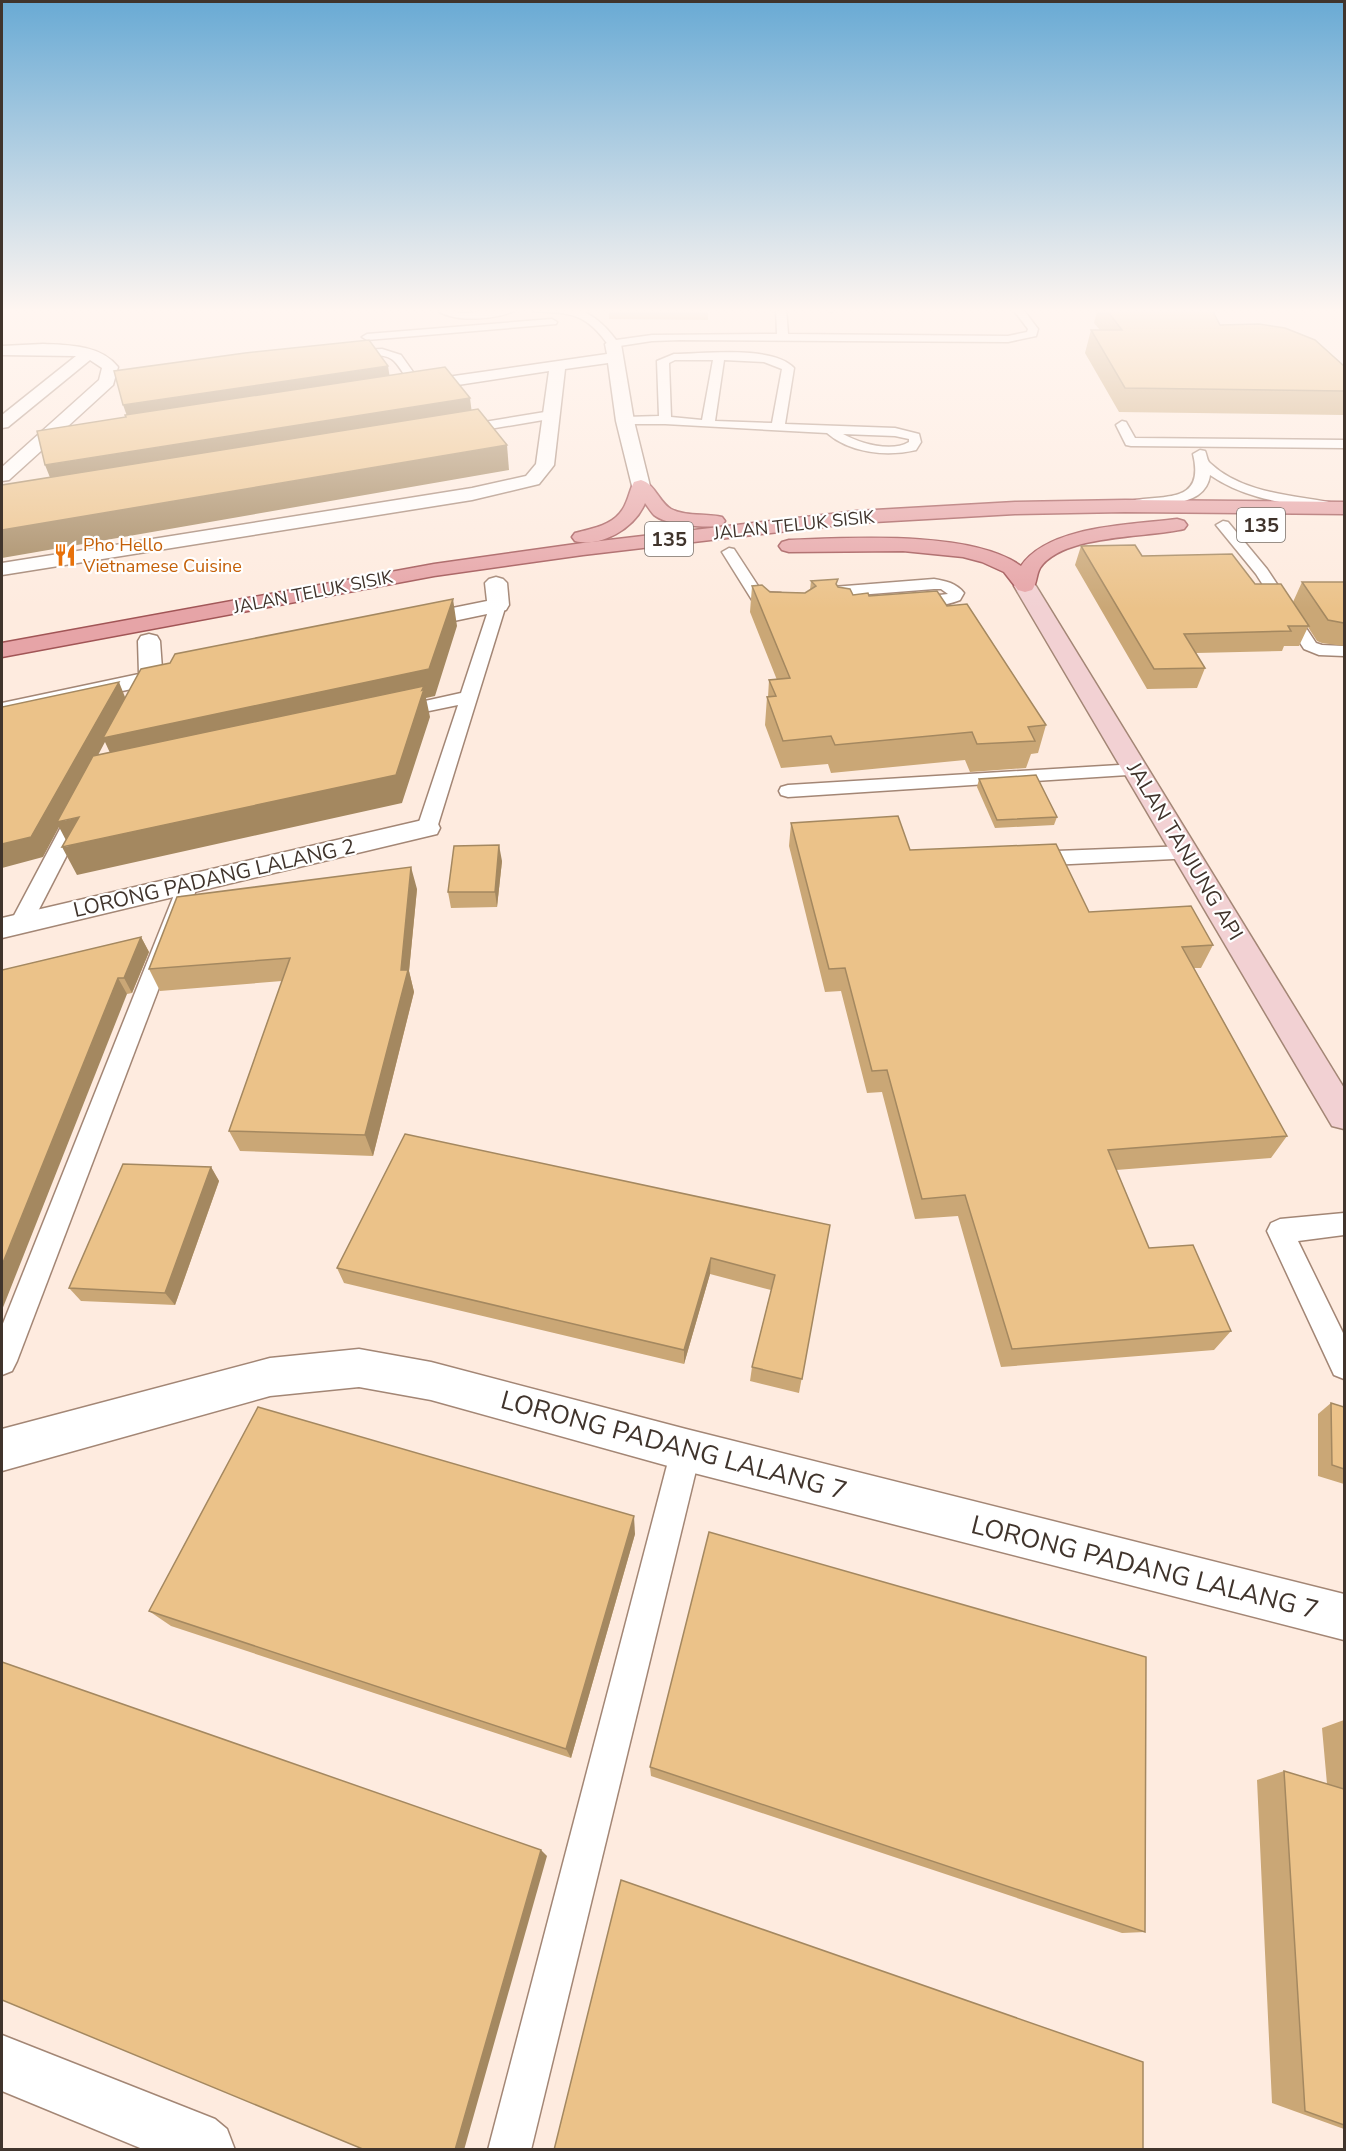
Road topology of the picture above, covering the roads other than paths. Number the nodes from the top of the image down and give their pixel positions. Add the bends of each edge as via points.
1 (20, 408) edge
2 (81, 408) edge
3 (552, 408) edge
4 (622, 408) edge
5 (665, 408) edge
6 (711, 408) edge
7 (781, 408) edge
8 (551, 415) junction
9 (665, 420) junction
10 (624, 421) junction
11 (2, 423) edge
12 (708, 424) junction
13 (1133, 426) edge
14 (778, 427) junction
15 (831, 430) junction
16 (452, 432) edge
17 (105, 435) edge
18 (1195, 442) junction
19 (1344, 444) edge
20 (36, 446) junction
21 (1204, 465) junction
22 (2, 476) edge
23 (640, 486) junction
24 (1125, 506) junction
25 (1343, 514) edge
26 (857, 517) junction
27 (1177, 525) junction
28 (1223, 525) junction
29 (759, 549) junction
30 (705, 555) dead end
31 (2, 569) edge
32 (434, 570) junction
33 (520, 580) dead end
34 (474, 585) dead end
35 (1025, 586) junction
36 (497, 594) junction
37 (757, 597) junction
38 (359, 604) dead end
39 (901, 604) edge
40 (774, 613) edge
41 (394, 627) edge
42 (149, 641) junction
43 (2, 650) edge
44 (1344, 651) edge
45 (197, 668) edge
46 (2, 670) edge
47 (146, 688) junction
48 (469, 697) junction
49 (2, 710) edge
50 (376, 717) edge
51 (1136, 770) junction
52 (788, 791) dead end
53 (86, 798) edge
54 (427, 828) joint
55 (1187, 853) junction
56 (1009, 860) edge
57 (188, 885) junction
58 (11, 926) edge
59 (1341, 1104) edge
60 (1344, 1224) edge
61 (2, 1361) edge
62 (1344, 1365) edge
63 (2, 1450) edge
64 (686, 1450) junction
65 (1344, 1617) edge
66 (2, 2063) edge
67 (206, 2150) edge
68 (510, 2150) edge

1 - 11 street
2 - 20 street
3 - 8 street
4 - 10 street
5 - 9 lane
6 - 12 lane
7 - 14 lane
8 - 16 lane
8 - 31 street via 545,465 532,480 472,494
9 - 10 lane
9 - 12 lane
10 - 23 street
12 - 14 lane
13 - 18 lane via 1122,426 1131,442
14 - 15 lane
15 - 15 lane via 850,444 869,447 902,449 915,442 915,437 902,433
17 - 20 street
18 - 19 lane
18 - 21 lane
20 - 22 street
21 - 24 lane via 1205,477 1200,488 1188,496
21 - 25 lane via 1234,485 1256,493
23 - 26 main road via 662,512 677,518 706,521
23 - 32 main road via 632,516 602,533
24 - 25 main road, JALAN TELUK SISIK / 135
24 - 26 main road, JALAN TELUK SISIK / 135
25 - 28 main road, JALAN TELUK SISIK / 135
26 - 32 main road, JALAN TELUK SISIK / 135
27 - 28 main road, JALAN TELUK SISIK / 135
27 - 29 main road, JALAN TELUK SISIK / 135 via 1001,528
27 - 35 main road via 1067,543 1031,565
28 - 44 lane via 1262,572 1310,646
29 - 30 main road, JALAN TELUK SISIK / 135
29 - 35 main road via 898,544 945,549 984,557 1012,569
29 - 37 lane
32 - 43 main road, JALAN TELUK SISIK / 135
33 - 36 main road
34 - 36 main road
35 - 51 street, JALAN TANJUNG API
36 - 41 street
36 - 48 lane
37 - 39 lane via 934,584 945,585 956,593 947,600
37 - 40 lane
38 - 42 main road, JALAN TELUK SISIK
42 - 46 main road, JALAN TELUK SISIK
42 - 47 street
45 - 47 street
47 - 49 street
48 - 50 lane
48 - 54 lane
51 - 52 lane
51 - 55 street, JALAN TANJUNG API
53 - 58 lane
54 - 57 street, LORONG PADANG LALANG 2
55 - 56 lane
55 - 59 street, JALAN TANJUNG API
57 - 58 street, LORONG PADANG LALANG 2
57 - 61 lane
60 - 62 lane via 1280,1231
63 - 64 street, LORONG PADANG LALANG 7 via 270,1377 359,1368 431,1381
64 - 65 street, LORONG PADANG LALANG 7
64 - 68 lane
66 - 67 street via 194,2140

